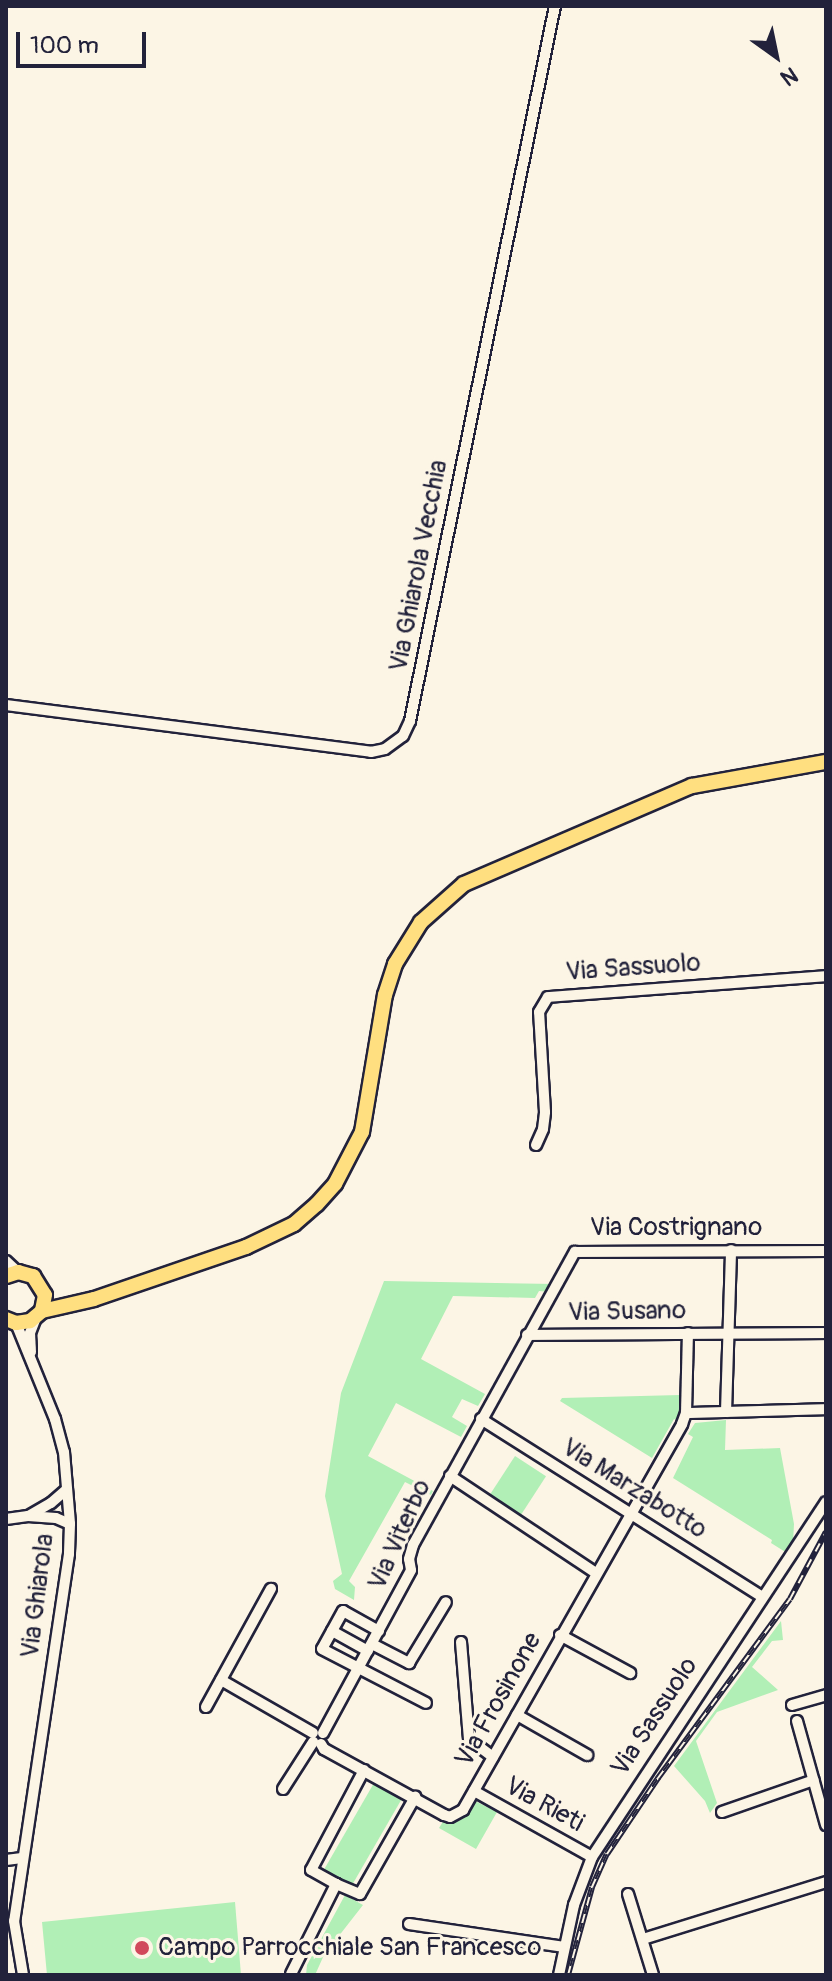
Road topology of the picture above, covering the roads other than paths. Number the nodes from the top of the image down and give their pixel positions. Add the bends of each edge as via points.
1 (555, 6) edge
2 (6, 705) edge
3 (826, 762) edge
4 (826, 976) edge
5 (536, 1145) dead end
6 (731, 1250) junction
7 (826, 1251) edge
8 (6, 1261) edge
9 (12, 1274) edge
10 (43, 1287) junction
11 (94, 1299) junction
12 (39, 1314) junction
13 (11, 1321) edge
14 (688, 1333) junction
15 (728, 1333) junction
16 (826, 1333) edge
17 (527, 1335) junction
18 (32, 1358) junction
19 (826, 1409) edge
20 (726, 1412) junction
21 (686, 1413) junction
22 (481, 1419) junction
23 (450, 1476) junction
24 (67, 1489) junction
25 (826, 1502) edge
26 (631, 1513) junction
27 (28, 1516) junction
28 (6, 1519) edge
29 (70, 1524) junction
30 (596, 1573) junction
31 (271, 1589) dead end
32 (763, 1597) junction
33 (446, 1602) dead end
34 (332, 1631) junction
35 (379, 1631) junction
36 (560, 1635) junction
37 (461, 1642) dead end
38 (370, 1648) junction
39 (359, 1668) junction
40 (630, 1673) dead end
41 (221, 1680) junction
42 (826, 1695) edge
43 (426, 1703) dead end
44 (792, 1705) dead end
45 (206, 1707) dead end
46 (517, 1715) junction
47 (797, 1721) dead end
48 (318, 1738) junction
49 (587, 1755) dead end
50 (493, 1757) junction
51 (364, 1770) junction
52 (814, 1780) junction
53 (283, 1789) dead end
54 (474, 1791) junction
55 (415, 1797) junction
56 (722, 1812) dead end
57 (826, 1825) edge
58 (592, 1857) junction
59 (22, 1858) junction
60 (6, 1860) edge
61 (826, 1882) edge
62 (336, 1884) junction
63 (628, 1894) dead end
64 (409, 1924) dead end
65 (643, 1939) junction
66 (564, 1947) junction
67 (23, 1975) edge
68 (289, 1975) edge
69 (559, 1975) edge
70 (653, 1975) edge

1 - 2 street, Via Ghiarola Vecchia via 403,736 371,752
3 - 11 main road via 692,786 455,890 421,922 395,964 362,1132 335,1184 294,1224 273,1236
4 - 5 street, Via Sassuolo via 548,997 539,1012 545,1112
6 - 7 street, Via Costrignano
6 - 15 street
6 - 17 street, Via Costrignano via 579,1250
8 - 9 street
9 - 10 main road via 33,1276
10 - 11 main road via 57,1295
10 - 12 main road via 45,1303
11 - 12 main road
12 - 13 main road
12 - 18 street via 30,1333
13 - 18 street, Via Ghiarola
14 - 15 street, Via Susano
14 - 17 street, Via Susano
14 - 21 street
15 - 16 street, Via Susano
15 - 20 street
17 - 22 street, Via Viterbo
18 - 24 street, Via Ghiarola via 64,1452
19 - 20 street
20 - 21 street
21 - 26 street, Via Frosinone
22 - 23 street, Via Viterbo
22 - 26 street, Via Marzabotto
23 - 30 street
23 - 35 street, Via Viterbo via 413,1545 411,1570
24 - 27 street
24 - 29 street, Via Ghiarola
25 - 32 street, Via Sassuolo
26 - 30 street, Via Frosinone
26 - 32 street, Via Marzabotto
27 - 28 street
27 - 29 street
29 - 59 street, Via Ghiarola
30 - 36 street, Via Frosinone
31 - 41 street
32 - 58 street, Via Sassuolo
33 - 38 street via 409,1663
34 - 35 street via 343,1611
34 - 38 street
34 - 39 street via 322,1649
35 - 38 street, Via Viterbo
36 - 40 street
36 - 46 street, Via Frosinone
37 - 50 street via 469,1739
38 - 39 street, Via Viterbo
39 - 43 street
39 - 48 street, Via Viterbo
41 - 45 street
41 - 48 street, Via Frosinone
42 - 44 street
46 - 49 street
46 - 50 street, Via Frosinone
47 - 52 street
48 - 51 street, Via Frosinone
48 - 53 street, Via Viterbo
50 - 54 street, Via Frosinone
51 - 55 street, Via Frosinone
51 - 62 street via 311,1870
52 - 56 street
52 - 57 street
54 - 55 street, Via Frosinone via 463,1810 450,1817
54 - 58 street, Via Rieti
55 - 62 street via 360,1894
58 - 66 street, Via Sassuolo
59 - 60 street
59 - 67 street, Via Ghiarola via 14,1921
61 - 65 street
62 - 68 street
63 - 65 street
64 - 66 street
65 - 70 street
66 - 69 street, Via Sassuolo

